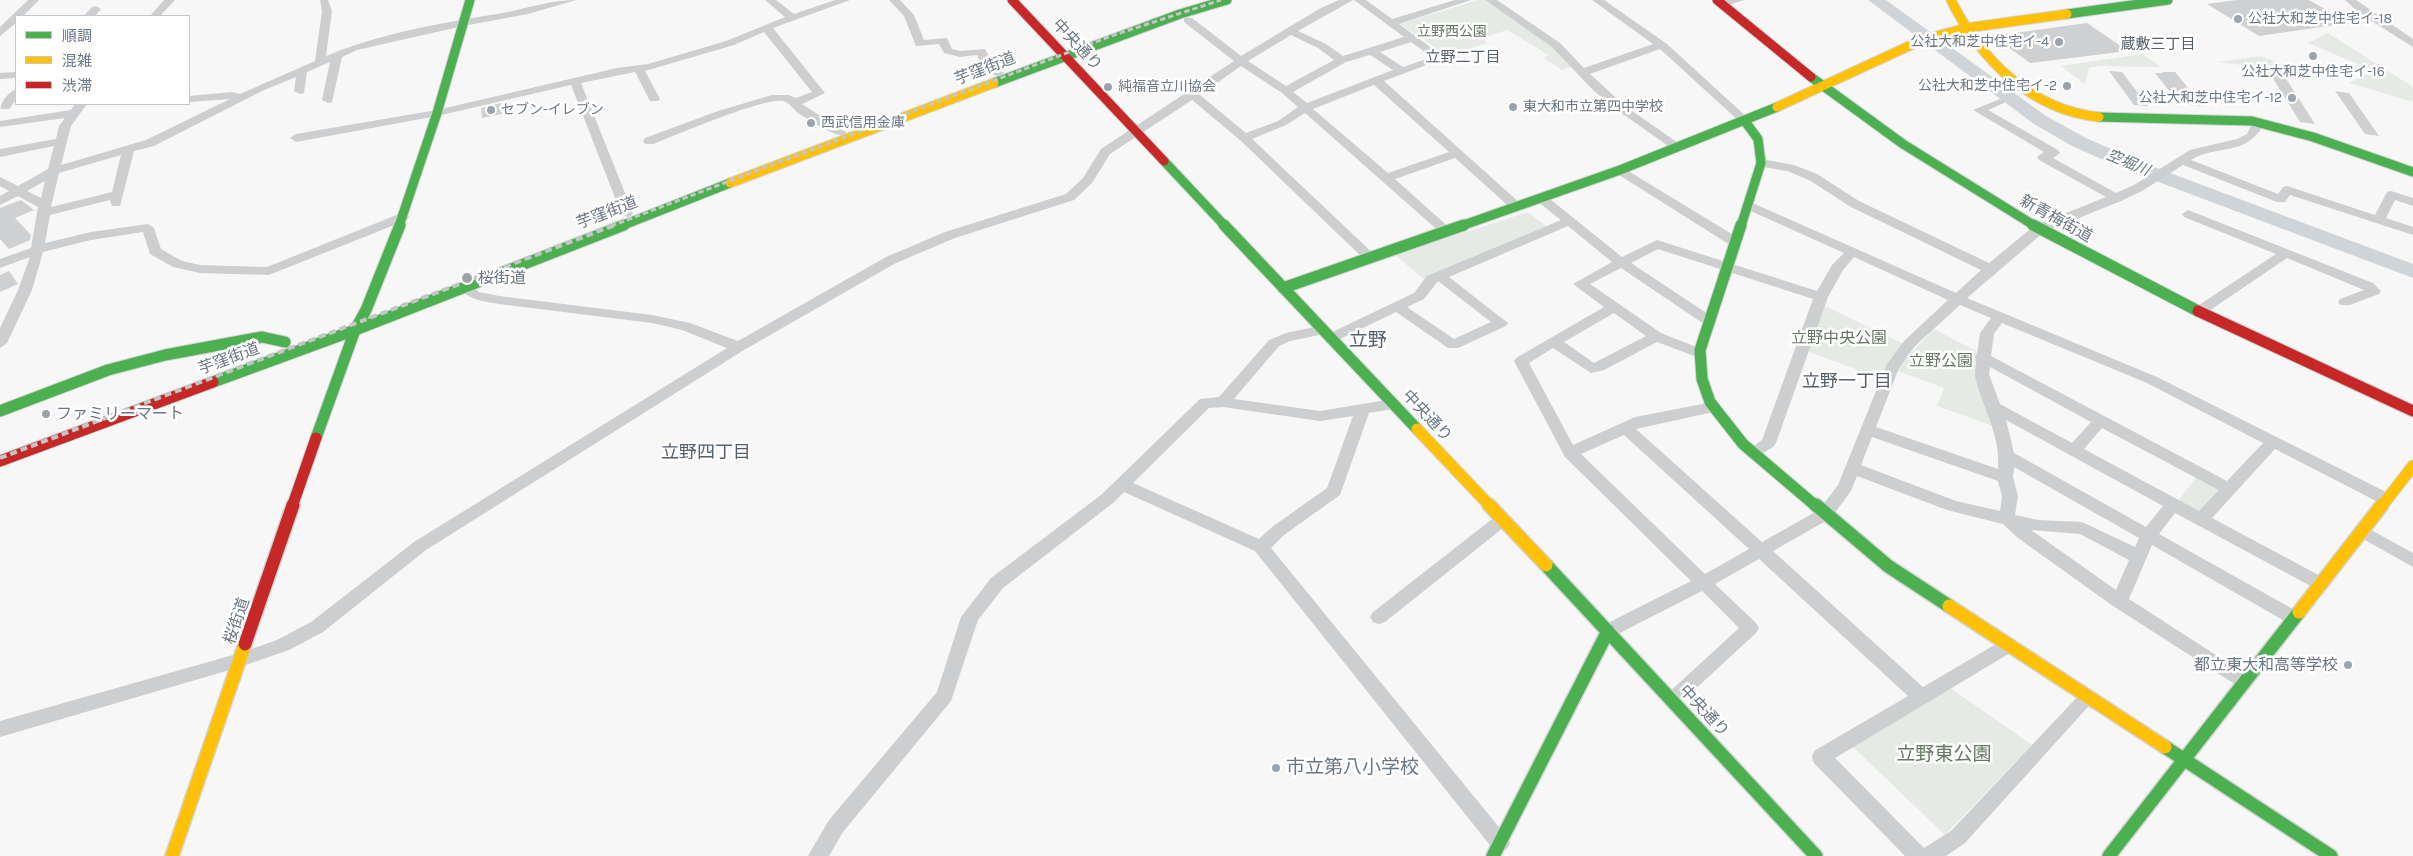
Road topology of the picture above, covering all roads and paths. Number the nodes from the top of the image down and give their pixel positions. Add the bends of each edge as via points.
1 (34, 0) edge
2 (170, 0) edge
3 (470, 0) edge
4 (571, 0) edge
5 (770, 0) edge
6 (845, 0) edge
7 (894, 0) edge
8 (1012, 0) edge
9 (1206, 0) edge
10 (1227, 0) edge
11 (1348, 0) edge
12 (1359, 0) edge
13 (1466, 0) edge
14 (1490, 0) edge
15 (1597, 0) edge
16 (1739, 0) edge
17 (1951, 0) edge
18 (2168, 0) edge
19 (2350, 0) edge
20 (324, 1) edge
21 (1720, 2) edge
22 (19, 15) edge
23 (156, 15) edge
24 (793, 18) junction
25 (15, 19) edge
26 (1188, 20) dead end
27 (463, 22) junction
28 (1391, 23) junction
29 (766, 27) junction
30 (1966, 28) junction
31 (1291, 31) junction
32 (0, 33) edge
33 (1412, 38) junction
34 (2413, 44) edge
35 (1662, 45) junction
36 (1371, 51) junction
37 (1061, 53) junction
38 (337, 55) junction
39 (1342, 60) junction
40 (1241, 61) junction
41 (320, 62) junction
42 (638, 68) junction
43 (302, 70) junction
44 (1402, 71) junction
45 (998, 73) junction
46 (1582, 73) junction
47 (15, 75) edge
48 (0, 76) edge
49 (1376, 80) junction
50 (574, 81) junction
51 (1822, 85) junction
52 (300, 91) dead end
53 (1286, 91) junction
54 (15, 94) edge
55 (1193, 95) junction
56 (241, 98) junction
57 (190, 99) edge
58 (654, 99) dead end
59 (328, 100) dead end
60 (2000, 102) dead end
61 (795, 103) junction
62 (5, 107) dead end
63 (78, 108) edge
64 (1305, 108) junction
65 (437, 113) junction
66 (1744, 120) junction
67 (2252, 121) junction
68 (0, 124) edge
69 (1136, 131) junction
70 (841, 132) junction
71 (296, 138) dead end
72 (1244, 138) junction
73 (649, 141) dead end
74 (59, 142) junction
75 (1678, 147) junction
76 (128, 150) junction
77 (0, 153) edge
78 (1458, 153) junction
79 (2180, 160) junction
80 (1761, 163) junction
81 (1620, 170) junction
82 (53, 171) junction
83 (2413, 172) edge
84 (1387, 178) junction
85 (0, 181) edge
86 (18, 190) junction
87 (1541, 198) junction
88 (2117, 198) junction
89 (0, 201) edge
90 (2413, 202) edge
91 (1748, 205) junction
92 (1517, 207) junction
93 (45, 208) junction
94 (627, 213) junction
95 (2188, 214) dead end
96 (403, 217) junction
97 (2379, 220) junction
98 (1570, 221) junction
99 (2039, 229) junction
100 (1447, 231) junction
101 (2413, 231) edge
102 (1735, 242) junction
103 (38, 248) junction
104 (1852, 252) junction
105 (519, 253) dead end
106 (2286, 253) junction
107 (1370, 257) junction
108 (1622, 263) junction
109 (0, 264) edge
110 (1727, 268) junction
111 (1990, 269) junction
112 (1440, 276) junction
113 (461, 279) junction
114 (1283, 288) junction
115 (1821, 297) junction
116 (1958, 298) junction
117 (2345, 302) dead end
118 (384, 304) dead end
119 (1396, 306) junction
120 (1613, 308) junction
121 (366, 310) junction
122 (2198, 312) junction
123 (2000, 316) junction
124 (348, 317) dead end
125 (1709, 321) junction
126 (355, 330) junction
127 (1327, 334) junction
128 (1656, 336) junction
129 (1554, 342) junction
130 (0, 343) edge
131 (739, 347) junction
132 (267, 349) dead end
133 (1699, 354) junction
134 (1982, 357) junction
135 (212, 370) dead end
136 (1223, 402) junction
137 (1393, 404) junction
138 (1992, 406) junction
139 (1713, 407) junction
140 (1363, 408) junction
141 (0, 411) edge
142 (2413, 411) edge
143 (2101, 420) junction
144 (1626, 428) junction
145 (1868, 430) junction
146 (2273, 441) junction
147 (0, 450) edge
148 (2074, 450) junction
149 (1570, 453) junction
150 (1753, 453) junction
151 (2006, 456) junction
152 (0, 462) edge
153 (2413, 466) edge
154 (1852, 468) junction
155 (2005, 477) junction
156 (1122, 485) junction
157 (2229, 489) junction
158 (2386, 498) junction
159 (2173, 504) junction
160 (1825, 514) junction
161 (2007, 518) junction
162 (1502, 520) junction
163 (2201, 520) junction
164 (2362, 531) junction
165 (2148, 536) junction
166 (1261, 547) junction
167 (1760, 551) junction
168 (2140, 557) junction
169 (2413, 560) edge
170 (1703, 583) junction
171 (2320, 584) junction
172 (2119, 601) junction
173 (1379, 617) dead end
174 (2294, 618) junction
175 (1608, 631) junction
176 (2009, 645) junction
177 (240, 660) junction
178 (2244, 682) junction
179 (1922, 697) junction
180 (2087, 698) junction
181 (1672, 700) junction
182 (0, 729) edge
183 (2184, 760) junction
184 (1496, 849) edge
185 (172, 856) edge
186 (818, 856) edge
187 (1816, 856) edge
188 (1918, 856) edge
189 (1929, 856) edge
190 (2109, 856) edge
191 (2331, 856) edge

1 - 22 street
2 - 23 street
3 - 27 street, 桜街道
4 - 27 street
5 - 24 street
6 - 24 street
7 - 45 street via 909,15 920,44 942,40 953,54 981,51 988,66
8 - 37 street, 中央通り
9 - 37 street, 芋窪街道
10 - 37 street, 芋窪街道
11 - 31 street via 1322,11
12 - 28 street
13 - 28 street
14 - 46 street via 1556,45
15 - 35 street
16 - 21 street
17 - 30 street
18 - 30 street
19 - 34 street
20 - 41 street via 327,11
21 - 51 street, 新青梅街道
24 - 29 street
25 - 32 street
26 - 40 street
27 - 38 street via 366,44
27 - 65 street, 桜街道
28 - 33 street
29 - 42 street via 730,43
29 - 61 street via 819,92
30 - 51 street via 1918,42
30 - 67 street via 2005,73 2043,101 2072,113 2100,117
31 - 39 street
31 - 40 street
33 - 36 street
33 - 44 street via 1440,58
35 - 46 street
35 - 66 street
36 - 39 street
36 - 44 street
37 - 45 street, 芋窪街道
37 - 69 street, 中央通り
37 - 113 street, 芋窪街道
38 - 41 street
38 - 59 street
39 - 53 street
40 - 53 street
40 - 55 street
41 - 43 street
42 - 50 street
42 - 58 street
43 - 52 street
43 - 56 street
44 - 49 street
45 - 70 street, 芋窪街道
46 - 75 street via 1621,108
47 - 48 street
49 - 64 street
49 - 78 street
50 - 65 street
50 - 94 street
51 - 66 street
51 - 99 street, 新青梅街道 via 1914,152
53 - 64 street
54 - 62 street
55 - 69 street
55 - 72 street
56 - 57 street via 232,95
56 - 76 street via 150,143
60 - 88 street via 1979,110 2054,153 2044,157
61 - 70 street
61 - 73 street via 789,98 776,97 722,113 711,120
63 - 68 street
63 - 74 street via 65,126
64 - 72 street via 1282,123
64 - 84 street
65 - 71 street
65 - 96 street, 桜街道
66 - 75 street
66 - 80 street via 1758,138
67 - 79 street via 2256,129 2241,142
67 - 83 street via 2313,136
69 - 114 street, 中央通り
69 - 131 street via 1105,152 1088,180 1070,197 919,247
70 - 94 street, 芋窪街道
72 - 107 street
74 - 77 street
74 - 82 street
75 - 81 street
76 - 82 street
76 - 93 street via 116,199
78 - 84 street
78 - 92 street
79 - 88 street via 2151,182
79 - 97 street via 2281,200 2287,190
80 - 91 street
80 - 111 street via 1790,168 1813,178 1855,204
81 - 87 street
81 - 102 street
82 - 86 street
82 - 93 street
84 - 100 street
85 - 86 street
86 - 89 street
86 - 93 street
87 - 92 street
87 - 98 street
88 - 99 street
90 - 97 street via 2391,195
91 - 102 street
91 - 104 street
92 - 100 street
93 - 103 street
94 - 105 street, 芋窪街道
95 - 106 street
96 - 103 street via 269,271 200,269 178,264 155,251 148,228
96 - 121 street, 桜街道
97 - 101 street
98 - 108 street
98 - 112 street
99 - 111 street
99 - 122 street, 新青梅街道
100 - 107 street
102 - 110 street
103 - 109 street
103 - 130 street via 25,290
104 - 115 street via 1837,268
104 - 116 street
106 - 117 street via 2374,291
106 - 122 street
107 - 114 street
108 - 110 street via 1657,244
108 - 120 street via 1580,284
108 - 125 street
110 - 115 street
110 - 125 street
111 - 116 street
112 - 119 street via 1432,279 1419,296
112 - 119 street via 1501,322 1453,346
113 - 126 street, 芋窪街道
113 - 131 street via 475,295 685,326
114 - 127 street, 中央通り
115 - 150 street via 1768,443
116 - 123 street
116 - 145 street via 1910,343 1892,367
118 - 121 street
119 - 127 street
120 - 128 street
120 - 129 street
121 - 124 street
121 - 126 street, 桜街道
122 - 142 street, 新青梅街道
123 - 134 street via 1987,333
123 - 146 street via 2152,380
125 - 133 street
126 - 152 street, 芋窪街道
126 - 177 street, 桜街道
127 - 136 street via 1289,337 1273,343
127 - 137 street, 中央通り
128 - 129 street via 1599,367 1591,368
128 - 133 street
129 - 149 street via 1520,361
131 - 177 street via 420,546 317,627 283,645
132 - 141 street, 芋窪街道 via 290,340 262,337 165,355 108,370
133 - 139 street via 1699,374
134 - 138 street via 1982,374
134 - 143 street
135 - 147 street, 芋窪街道
136 - 140 street via 1320,416
136 - 156 street via 1205,403
137 - 140 street
137 - 162 street, 中央通り
138 - 148 street
138 - 151 street via 2001,428
139 - 144 street via 1640,421
139 - 150 street
140 - 166 street via 1334,491
143 - 148 street
143 - 157 street
144 - 149 street
144 - 167 street
145 - 154 street
145 - 155 street
146 - 157 street
146 - 158 street
148 - 159 street
149 - 170 street
150 - 160 street
151 - 155 street
151 - 165 street
153 - 158 street
154 - 160 street via 1845,487
154 - 161 street via 1954,506
155 - 161 street via 2010,496
156 - 166 street
156 - 186 street via 997,583 970,617 945,696 836,826
157 - 163 street
158 - 164 street
159 - 163 street
159 - 165 street
160 - 167 street
160 - 176 street via 1888,566
161 - 168 street via 2038,526 2082,528
161 - 172 street via 2024,534
162 - 173 street
162 - 175 street, 中央通り
163 - 171 street
164 - 169 street
164 - 171 street
165 - 168 street
165 - 174 street
166 - 184 street
167 - 170 street
167 - 179 street
168 - 172 street
170 - 175 street
170 - 181 street via 1750,628
171 - 174 street
172 - 178 street
174 - 178 street
175 - 181 street, 中央通り
175 - 184 street
176 - 179 street
176 - 180 street
177 - 182 street
177 - 185 street, 桜街道
178 - 183 street
179 - 188 street via 1821,757
180 - 183 street
180 - 189 street via 1958,837
181 - 187 street, 中央通り
183 - 190 street
183 - 191 street

